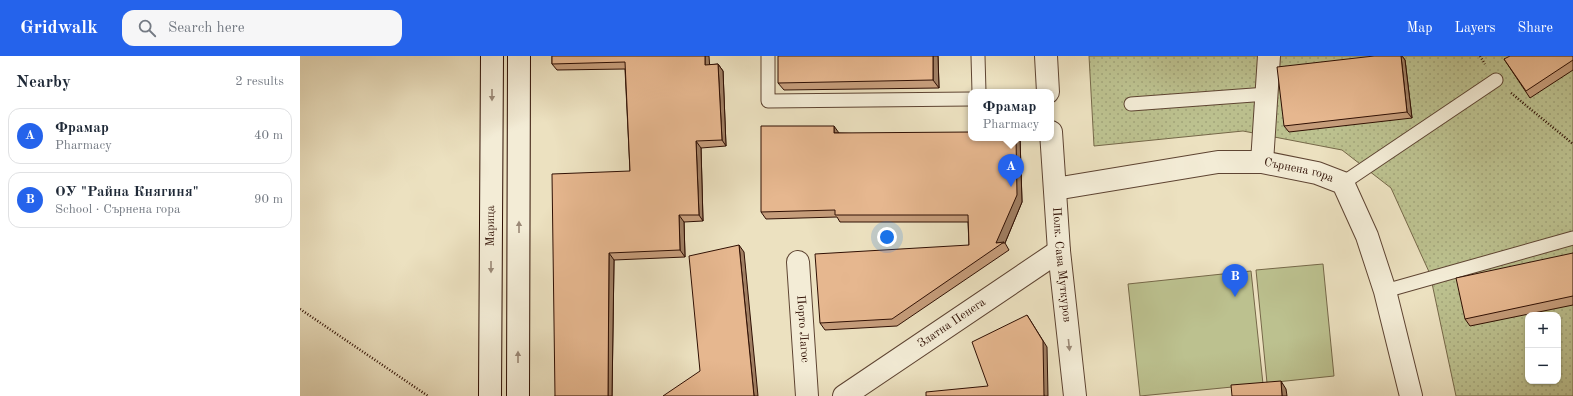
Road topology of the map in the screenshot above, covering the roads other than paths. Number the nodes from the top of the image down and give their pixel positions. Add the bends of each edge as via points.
1 (492, 56) edge
2 (519, 56) edge
3 (768, 56) edge
4 (978, 56) edge
5 (1046, 56) edge
6 (1269, 56) edge
7 (1496, 80) road end
8 (979, 89) edge
9 (1048, 89) edge
10 (1266, 94) junction
11 (968, 99) edge
12 (1131, 104) dead end
13 (1052, 141) edge
14 (1262, 162) junction
15 (1343, 183) junction
16 (1055, 188) junction
17 (1573, 238) edge
18 (1059, 251) junction
19 (798, 262) dead end
20 (1385, 291) junction
21 (490, 396) edge
22 (518, 396) edge
23 (807, 396) edge
24 (844, 396) edge
25 (1075, 396) edge
26 (1410, 396) edge

1 -> 21 street, Марица
22 -> 2 street
3 - 11 lane via 768,101
4 - 8 lane
5 - 9 street
6 - 10 street
7 - 15 lane
10 - 12 lane
10 - 14 street
13 - 16 street, Полк. Сава Муткуров
14 - 15 street, Сърнена гора via 1317,173
14 - 16 street, Сърнена гора via 1218,162
15 - 20 street, Сърнена гора via 1367,236
16 - 18 street, Полк. Сава Муткуров
17 - 20 lane
18 - 24 street, Златна Пенега
18 -> 25 street, Полк. Сава Муткуров
19 - 23 street, Порто Лагос
20 - 26 street, Сърнена гора

